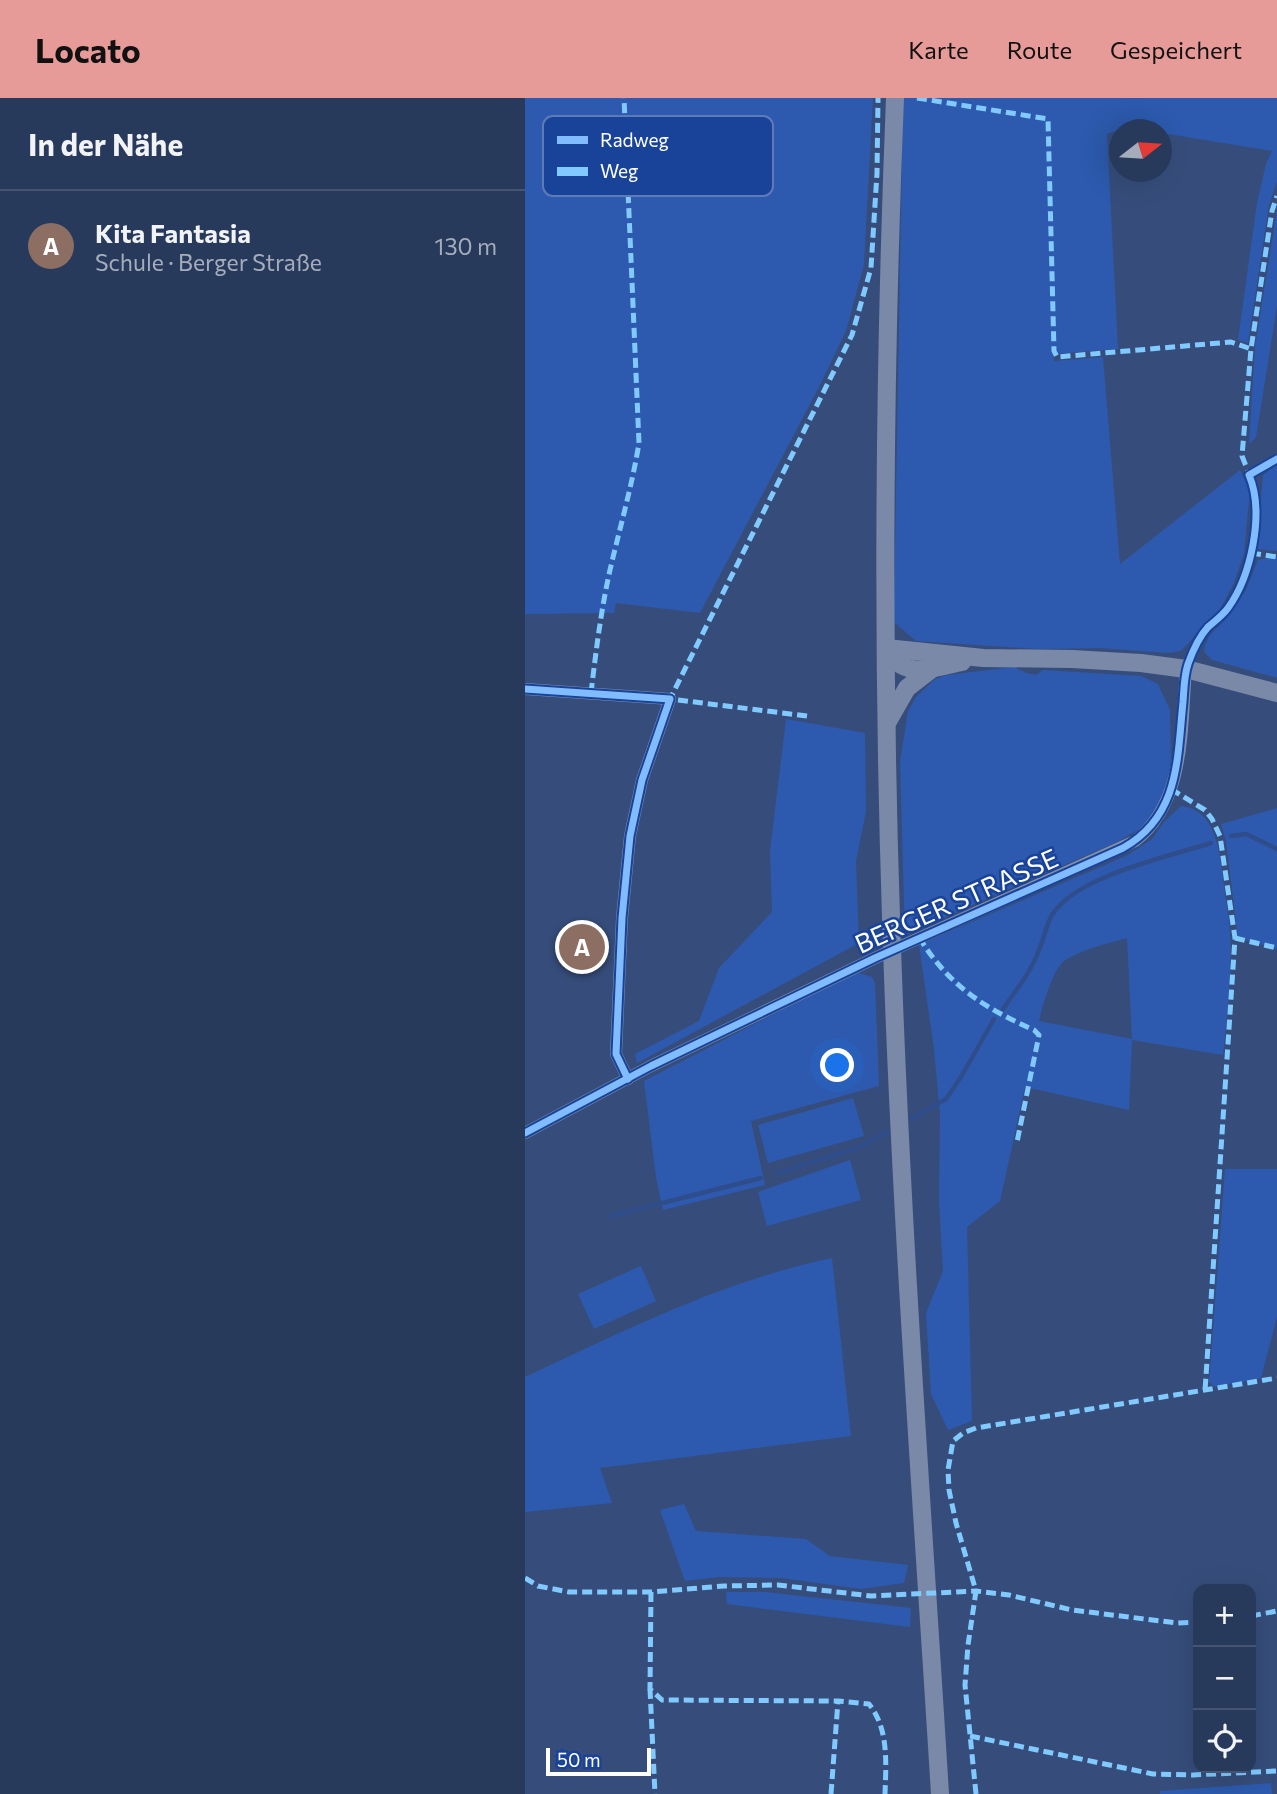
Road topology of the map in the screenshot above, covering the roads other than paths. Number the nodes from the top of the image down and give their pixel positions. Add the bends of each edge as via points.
1 (895, 98) edge
2 (886, 648) junction
3 (983, 658) junction
4 (933, 668) junction
5 (1186, 669) junction
6 (525, 688) edge
7 (1277, 693) edge
8 (886, 726) junction
9 (628, 1079) junction
10 (525, 1133) edge
11 (940, 1794) edge

1 - 2 main road via 887,348
2 - 3 main road
2 - 4 main road via 904,668
2 - 8 main road
3 - 4 main road
3 - 5 main road via 1101,660
4 - 8 main road via 907,688
5 - 7 main road
5 - 9 street, BERGER STRASSE via 1171,789 1159,818 1135,841 919,937
6 - 9 street via 670,699 642,780 630,836 616,1054
8 - 11 main road via 893,981
9 - 10 street, BERGER STRASSE

